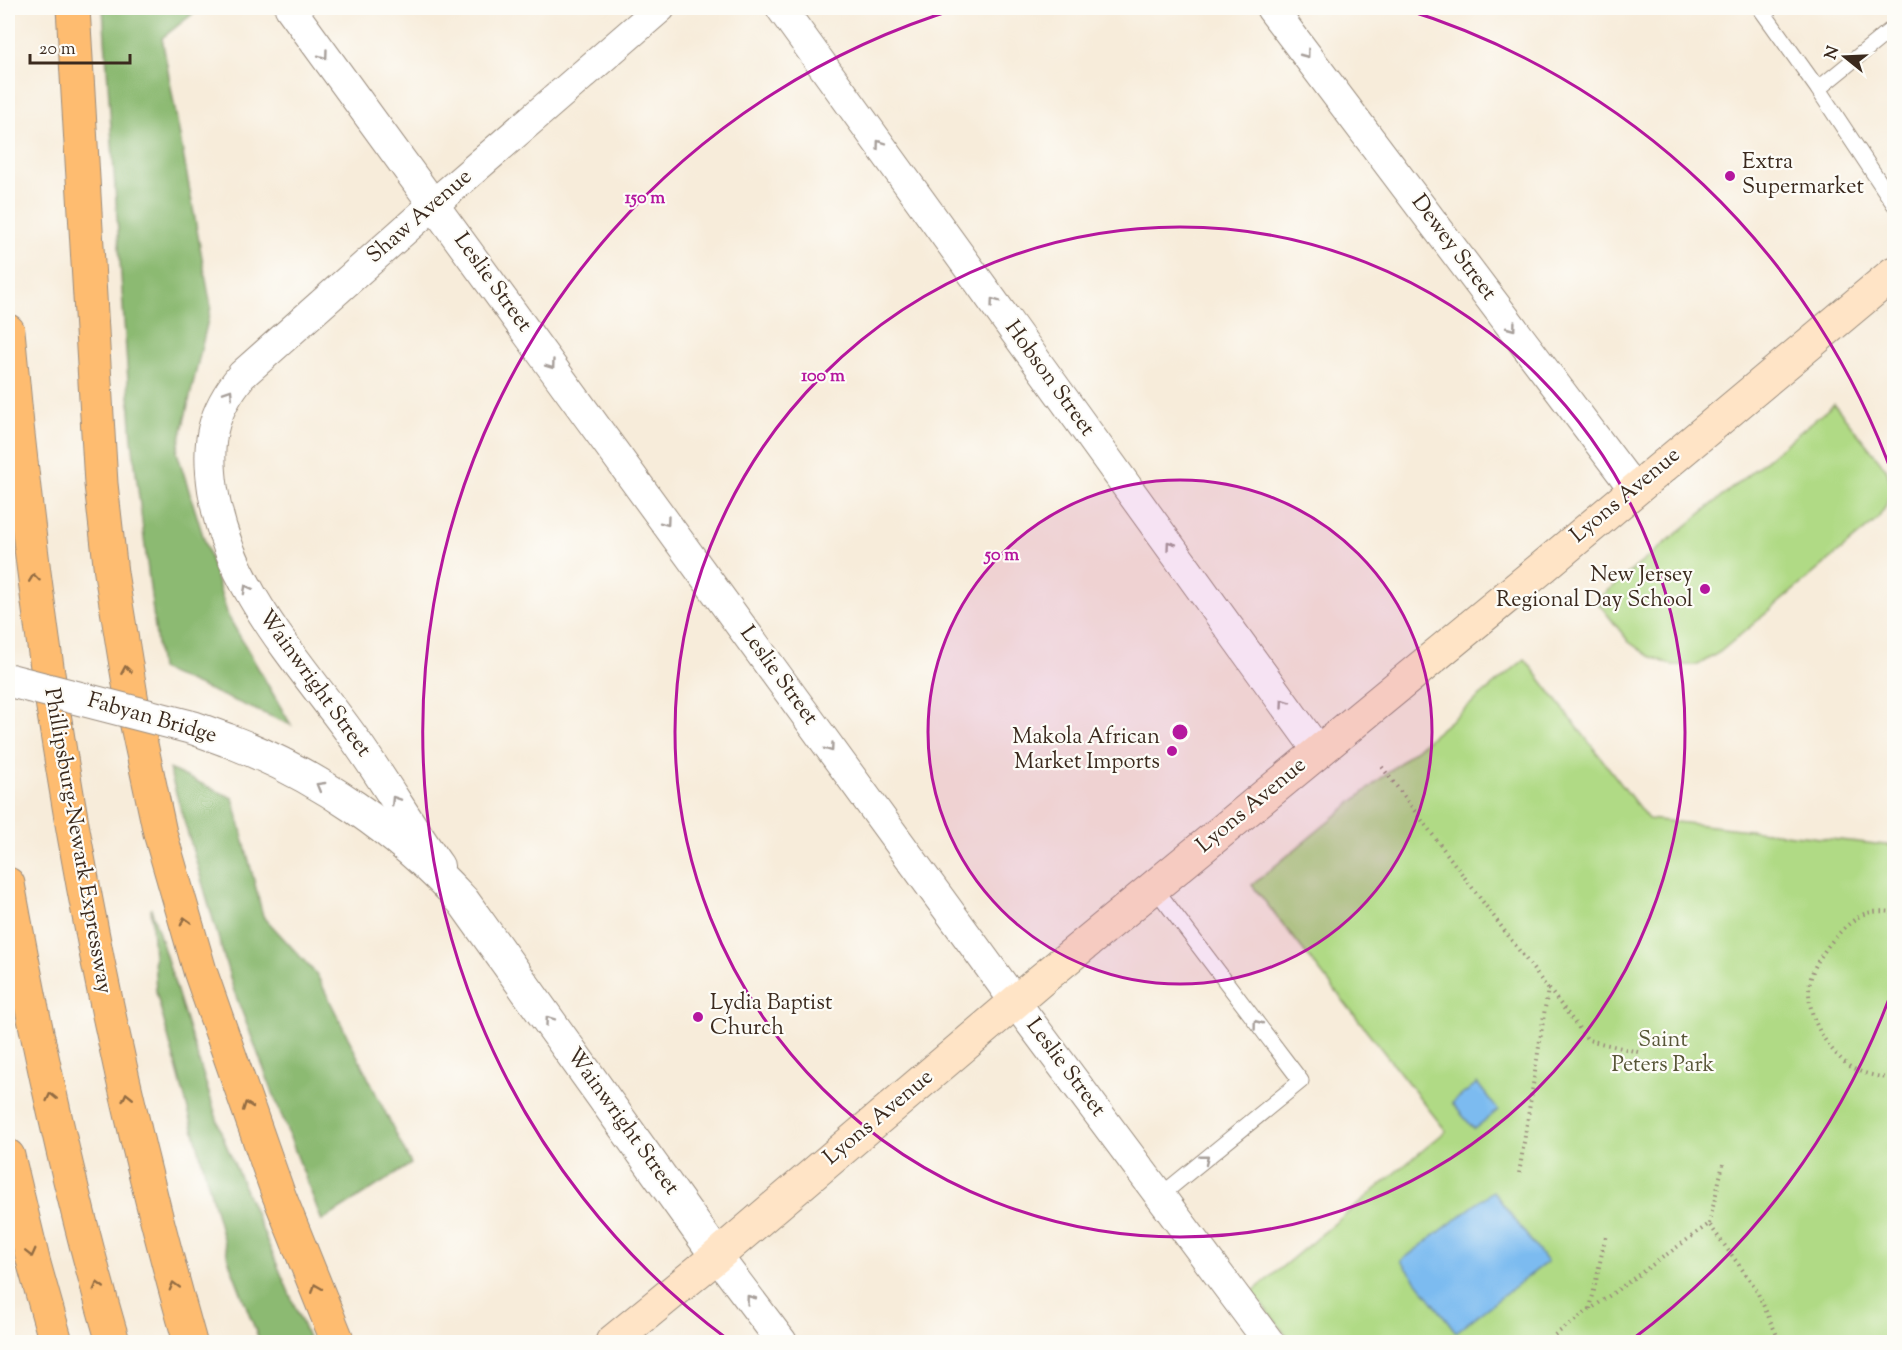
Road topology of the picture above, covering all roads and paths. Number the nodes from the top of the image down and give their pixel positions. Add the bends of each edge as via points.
1 (73, 8) edge
2 (290, 8) edge
3 (660, 8) edge
4 (781, 8) edge
5 (1271, 8) edge
6 (1760, 8) edge
7 (1894, 27) edge
8 (1818, 88) junction
9 (434, 204) junction
10 (1894, 204) edge
11 (1894, 273) edge
12 (8, 331) edge
13 (210, 447) joint
14 (1634, 489) junction
15 (8, 680) edge
16 (227, 740) joint
17 (1318, 751) junction
18 (1382, 767) dead end
19 (8, 884) edge
20 (1154, 887) junction
21 (463, 901) junction
22 (1894, 912) edge
23 (1548, 989) junction
24 (1015, 1002) junction
25 (1638, 1052) dead end
26 (1894, 1079) edge
27 (8, 1156) edge
28 (1724, 1160) dead end
29 (1519, 1174) dead end
30 (1160, 1196) junction
31 (1709, 1224) junction
32 (1606, 1234) dead end
33 (717, 1256) junction
34 (1590, 1310) junction
35 (56, 1342) edge
36 (113, 1342) edge
37 (190, 1342) edge
38 (338, 1342) edge
39 (612, 1342) edge
40 (782, 1342) edge
41 (1269, 1342) edge
42 (1545, 1342) edge
43 (1780, 1342) edge

38 -> 1 highway via 278,1193 200,971 160,833 132,702 101,484
2 -> 9 street, Leslie Street
3 - 9 street, Shaw Avenue
17 -> 4 street, Hobson Street
5 -> 14 street, Dewey Street
6 - 8 lane
7 - 8 lane
8 - 10 lane
13 -> 9 street, Shaw Avenue via 219,410 242,375
9 -> 24 street, Leslie Street
11 - 14 main road, Lyons Avenue
37 -> 12 highway, Phillipsburg-Newark Expressway via 131,1117 59,757 26,512
21 -> 13 street, Wainwright Street via 356,741 251,595 219,520
14 - 17 main road, Lyons Avenue
15 - 16 street, Fabyan Bridge, bridge
21 -> 16 street, Wainwright Street via 441,876 343,800 278,763
17 - 20 main road, Lyons Avenue
18 - 23 path
36 -> 19 highway via 71,1185
20 - 24 main road, Lyons Avenue
30 -> 20 lane via 1301,1081
33 -> 21 street, Wainwright Street
22 - 26 path via 1866,913 1846,925 1812,974 1809,998 1819,1031 1832,1050 1852,1069
23 - 25 path via 1588,1040
23 - 29 path
24 - 30 street, Leslie Street
24 - 33 main road, Lyons Avenue
27 -> 35 highway
28 - 31 path
30 - 41 street, Leslie Street
31 - 34 path
31 - 43 path via 1755,1287
32 - 34 path
33 - 39 main road, Lyons Avenue
40 -> 33 street, Wainwright Street
34 - 42 path

